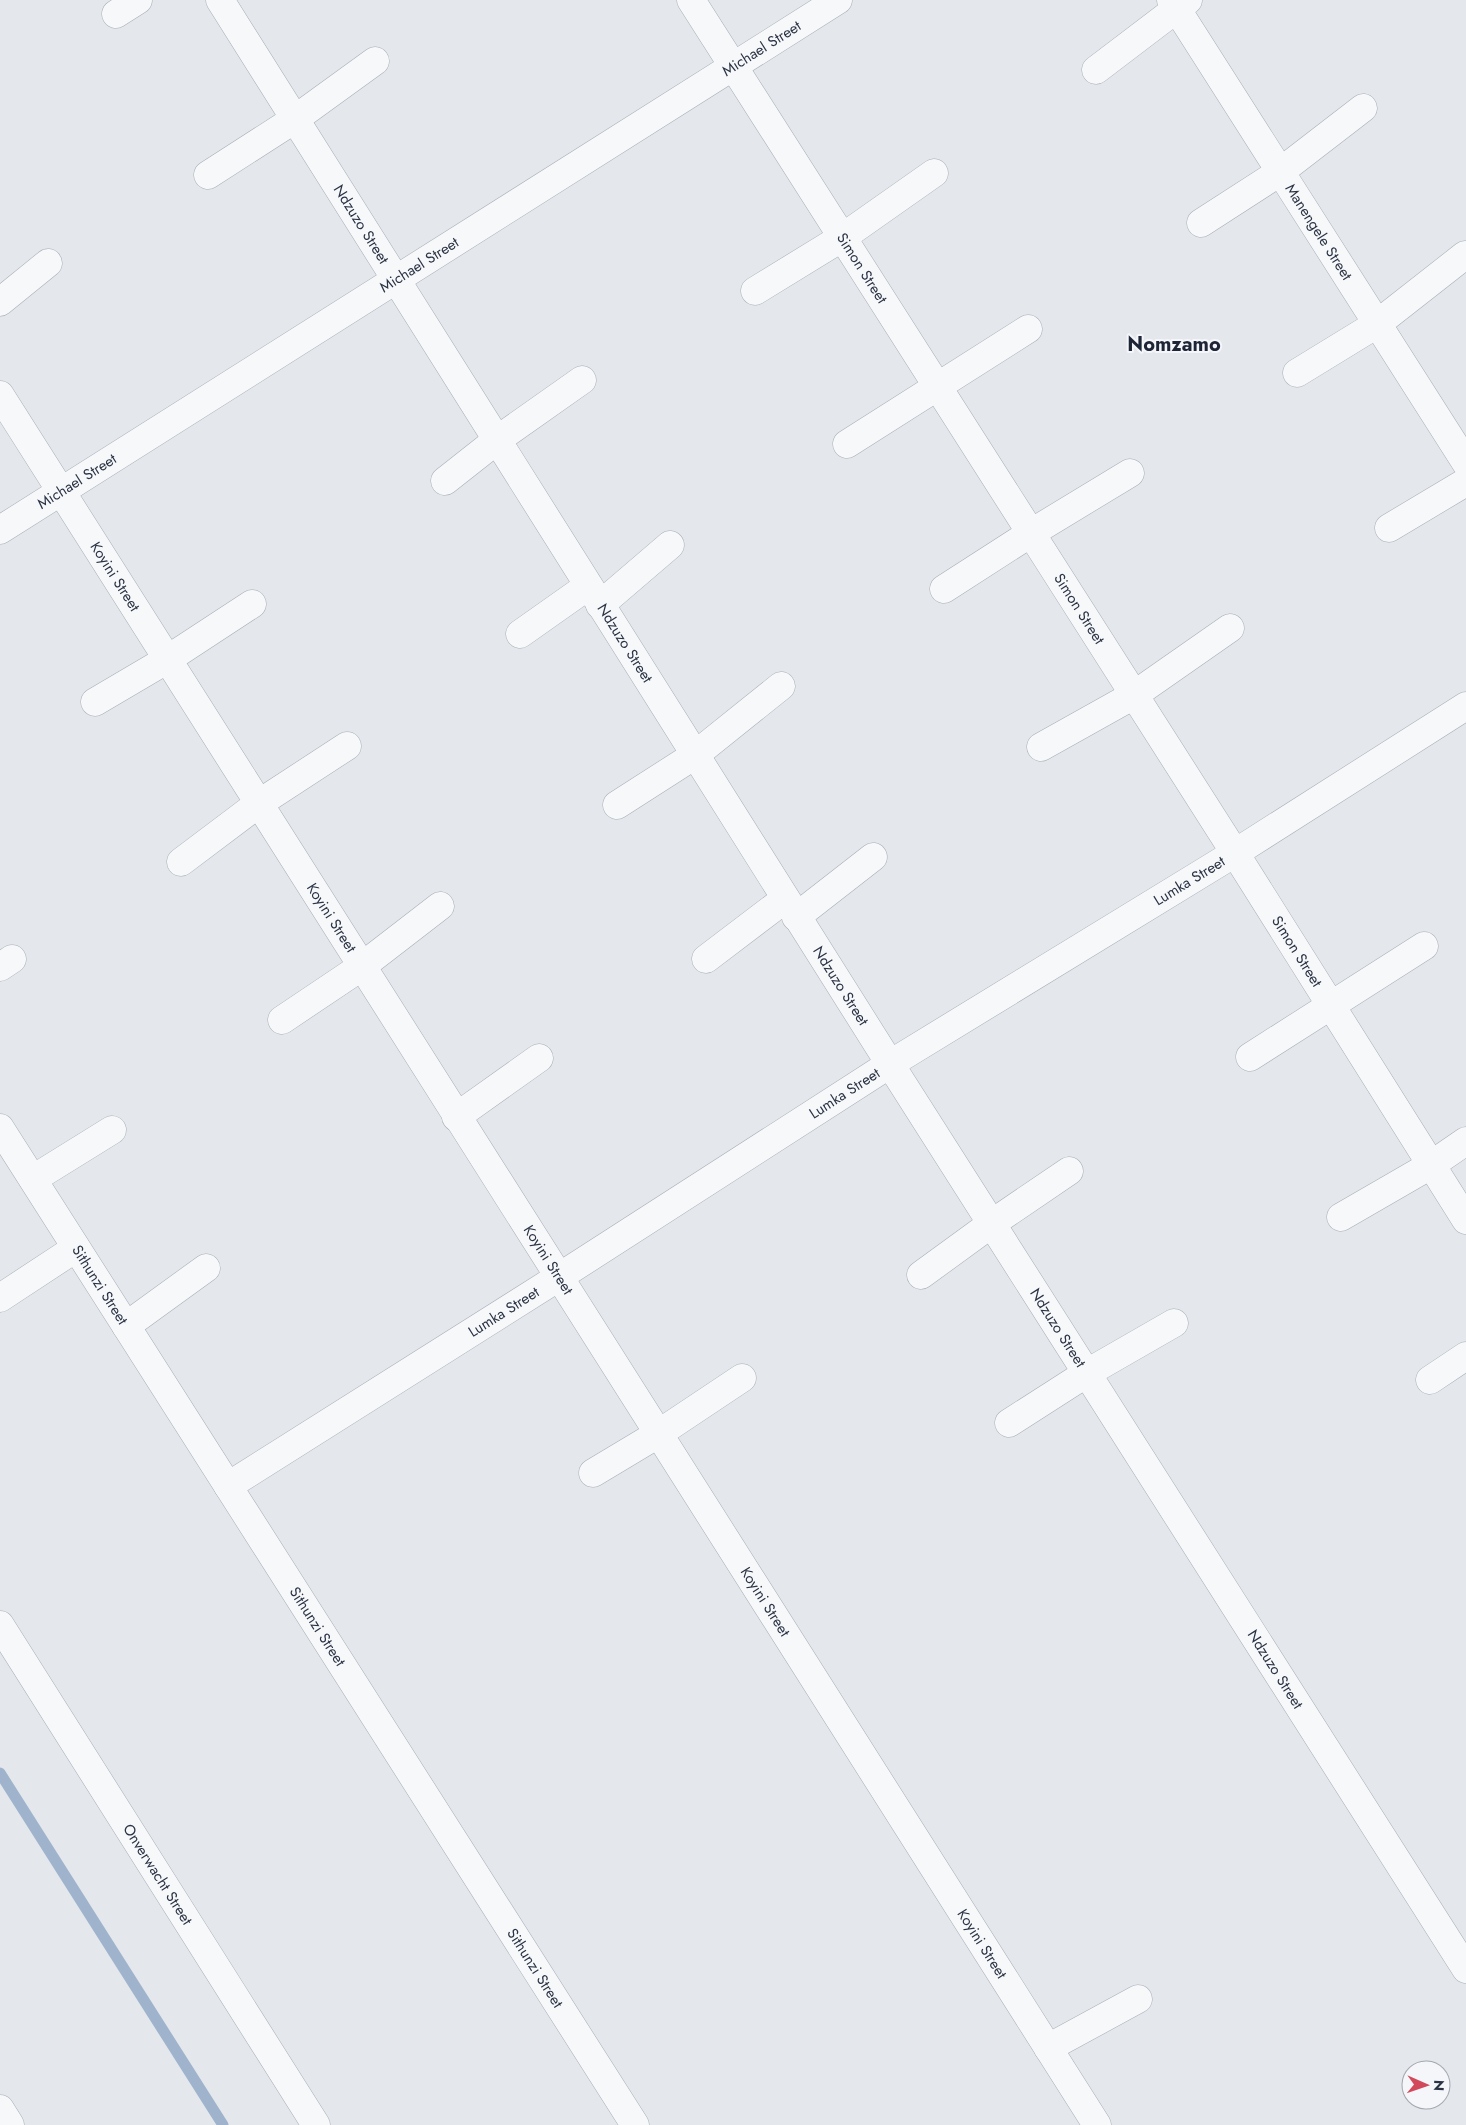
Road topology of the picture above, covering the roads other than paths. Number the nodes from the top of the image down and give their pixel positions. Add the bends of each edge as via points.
1 (220, 0) edge
2 (692, 0) edge
3 (838, 0) edge
4 (1179, 3) edge
5 (375, 61) dead end
6 (734, 66) junction
7 (1096, 70) dead end
8 (1363, 108) dead end
9 (295, 119) junction
10 (1280, 172) junction
11 (934, 173) dead end
12 (208, 175) dead end
13 (1201, 223) dead end
14 (843, 237) junction
15 (1465, 255) edge
16 (48, 264) dead end
17 (396, 280) junction
18 (755, 291) dead end
19 (0, 302) edge
20 (1377, 324) junction
21 (1028, 329) dead end
22 (1297, 373) dead end
23 (582, 380) dead end
24 (938, 386) junction
25 (0, 395) edge
26 (497, 440) junction
27 (847, 444) dead end
28 (1466, 463) edge
29 (1130, 473) dead end
30 (445, 481) dead end
31 (1466, 482) edge
32 (60, 492) junction
33 (1389, 528) dead end
34 (0, 530) edge
35 (1031, 533) junction
36 (670, 545) dead end
37 (944, 589) dead end
38 (594, 596) junction
39 (252, 604) dead end
40 (1230, 628) dead end
41 (520, 634) dead end
42 (168, 659) junction
43 (781, 686) dead end
44 (1134, 695) junction
45 (95, 702) dead end
46 (1466, 706) edge
47 (347, 746) dead end
48 (1041, 748) dead end
49 (695, 755) junction
50 (258, 804) junction
51 (617, 805) dead end
52 (1235, 853) junction
53 (873, 857) dead end
54 (181, 862) dead end
55 (440, 906) dead end
56 (791, 908) junction
57 (1424, 946) dead end
58 (706, 959) dead end
59 (361, 967) junction
60 (1332, 1006) junction
61 (282, 1020) dead end
62 (1250, 1057) dead end
63 (539, 1058) dead end
64 (890, 1064) junction
65 (456, 1117) junction
66 (0, 1128) edge
67 (112, 1130) dead end
68 (1466, 1141) edge
69 (1431, 1165) junction
70 (1069, 1171) dead end
71 (33, 1179) junction
72 (1341, 1217) dead end
73 (1466, 1220) edge
74 (991, 1224) junction
75 (76, 1248) junction
76 (206, 1268) dead end
77 (921, 1275) dead end
78 (558, 1277) junction
79 (0, 1298) edge
80 (1174, 1322) dead end
81 (126, 1326) junction
82 (1466, 1356) edge
83 (1087, 1373) junction
84 (742, 1378) dead end
85 (1430, 1380) dead end
86 (1009, 1423) dead end
87 (658, 1434) junction
88 (593, 1473) dead end
89 (228, 1486) junction
90 (0, 1625) edge
91 (1466, 1969) edge
92 (1138, 1998) dead end
93 (1048, 2048) junction
94 (0, 2109) edge
95 (10, 2125) edge
96 (316, 2125) edge
97 (635, 2125) edge
98 (1097, 2125) edge

1 - 9 street, Ndzuzo Street
2 - 6 street, Simon Street
3 - 6 street, Michael Street
4 - 7 street
4 - 10 street, Manengele Street
5 - 9 street
6 - 14 street, Simon Street
6 - 17 street, Michael Street
8 - 10 street
9 - 12 street
9 - 17 street, Ndzuzo Street
10 - 13 street
10 - 20 street, Manengele Street
11 - 14 street
14 - 18 street
14 - 24 street, Simon Street
15 - 20 street
16 - 19 street
17 - 26 street, Ndzuzo Street
17 - 32 street, Michael Street
20 - 22 street
20 - 28 street, Manengele Street
21 - 24 street
23 - 26 street
24 - 27 street
24 - 35 street, Simon Street
25 - 32 street, Koyini Street
26 - 30 street
26 - 38 street, Ndzuzo Street
29 - 35 street
31 - 33 street
32 - 34 street, Michael Street
32 - 42 street, Koyini Street
35 - 37 street
35 - 44 street, Simon Street
36 - 38 street
38 - 41 street
38 - 49 street, Ndzuzo Street
39 - 42 street
40 - 44 street
42 - 45 street
42 - 50 street, Koyini Street
43 - 49 street
44 - 48 street
44 - 52 street, Simon Street
46 - 52 street, Lumka Street
47 - 50 street
49 - 51 street
49 - 56 street, Ndzuzo Street
50 - 54 street
50 - 59 street, Koyini Street
52 - 60 street, Simon Street
52 - 64 street, Lumka Street
53 - 56 street
55 - 59 street
56 - 58 street
56 - 64 street, Ndzuzo Street
57 - 60 street
59 - 61 street
59 - 65 street, Koyini Street
60 - 62 street
60 - 69 street, Simon Street
63 - 65 street
64 - 74 street, Ndzuzo Street
64 - 78 street, Lumka Street
65 - 78 street, Koyini Street
66 - 71 street, Sithunzi Street
67 - 71 street
68 - 69 street
69 - 72 street
69 - 73 street, Simon Street
70 - 74 street
71 - 75 street, Sithunzi Street
74 - 77 street
74 - 83 street, Ndzuzo Street
75 - 79 street
75 - 81 street, Sithunzi Street
76 - 81 street
78 - 87 street, Koyini Street
78 - 89 street, Lumka Street
80 - 83 street
81 - 89 street, Sithunzi Street
82 - 85 street
83 - 86 street
83 - 91 street, Ndzuzo Street
84 - 87 street
87 - 88 street
87 - 93 street, Koyini Street
89 - 97 street, Sithunzi Street
90 - 96 street, Onverwacht Street
92 - 93 street
93 - 98 street, Koyini Street
94 - 95 street

